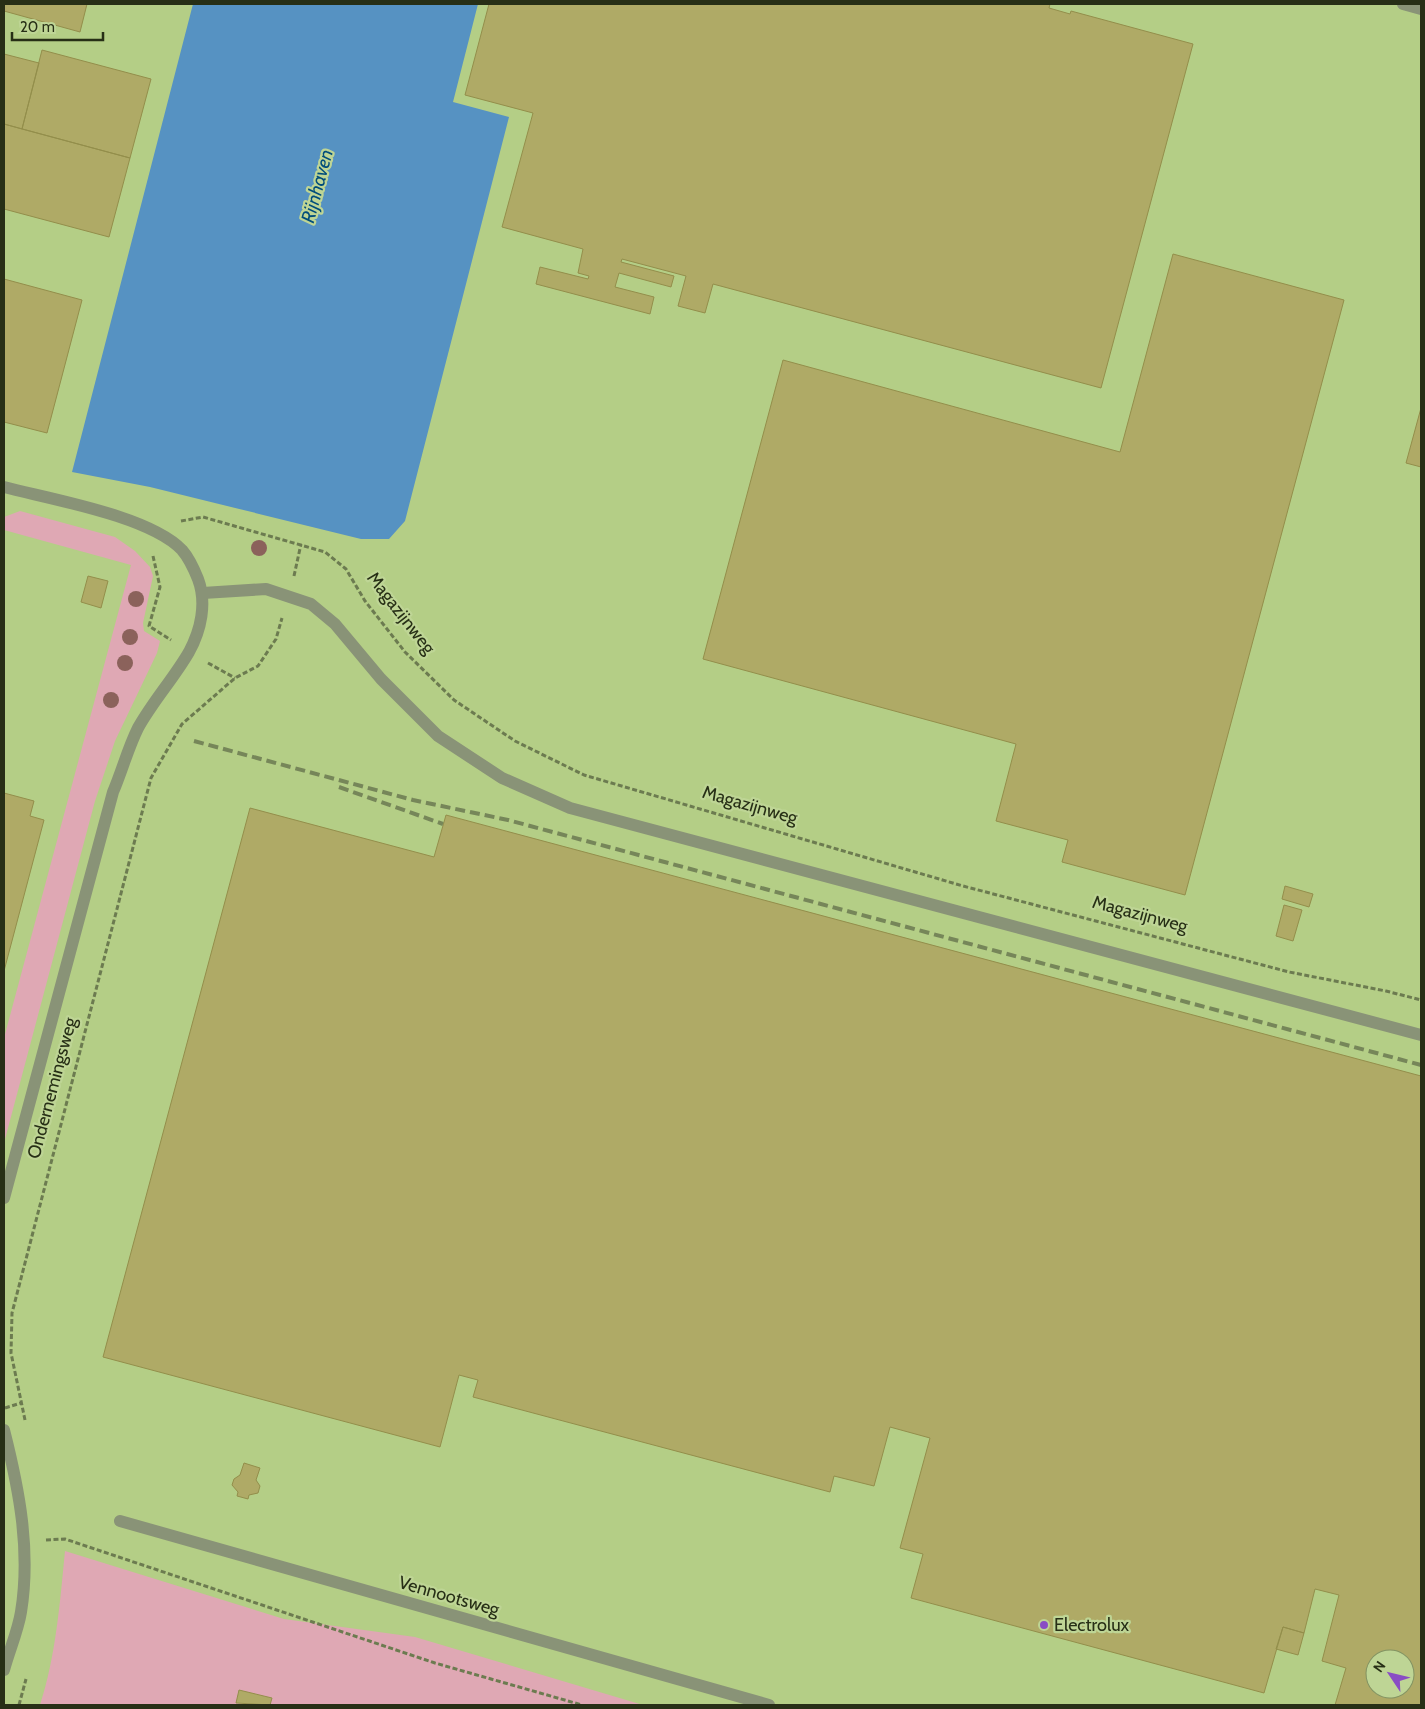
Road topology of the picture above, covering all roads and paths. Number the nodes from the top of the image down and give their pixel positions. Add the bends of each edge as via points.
1 (1404, 4) edge
2 (1421, 9) edge
3 (4, 488) edge
4 (148, 527) junction
5 (301, 544) junction
6 (203, 593) junction
7 (289, 595) junction
8 (189, 652) junction
9 (235, 678) junction
10 (1421, 1000) edge
11 (1421, 1035) edge
12 (4, 1198) edge
13 (21, 1403) junction
14 (4, 1408) edge
15 (4, 1430) edge
16 (27, 1430) dead end
17 (120, 1521) dead end
18 (45, 1530) dead end
19 (4, 1670) edge
20 (582, 1705) edge
21 (769, 1705) edge

1 - 2 street
3 - 4 street, Ondernemingsweg
4 - 5 path, Magazijnweg via 204,517
4 - 6 street, Ondernemingsweg via 183,550
4 - 8 path via 160,587 149,626
5 - 7 path, Ondernemingsweg
5 - 10 path, Magazijnweg via 324,552 346,568 365,602 405,652 454,700 515,741 584,775 973,888 1289,972
6 - 7 street via 266,589
6 - 8 street, Ondernemingsweg via 202,621
7 - 9 path, Ondernemingsweg via 276,639 258,666
7 - 11 street via 311,604 335,624 381,679 438,736 502,778 570,808
8 - 9 path
8 - 12 street, Ondernemingsweg via 138,729 114,792
9 - 13 path, Ondernemingsweg via 182,724 151,778 12,1313 11,1353
13 - 14 path
13 - 16 path, Ondernemingsweg
15 - 19 street via 16,1475 25,1537 21,1612
17 - 21 street, Vennootsweg
18 - 20 path via 46,1540 65,1539 435,1662

